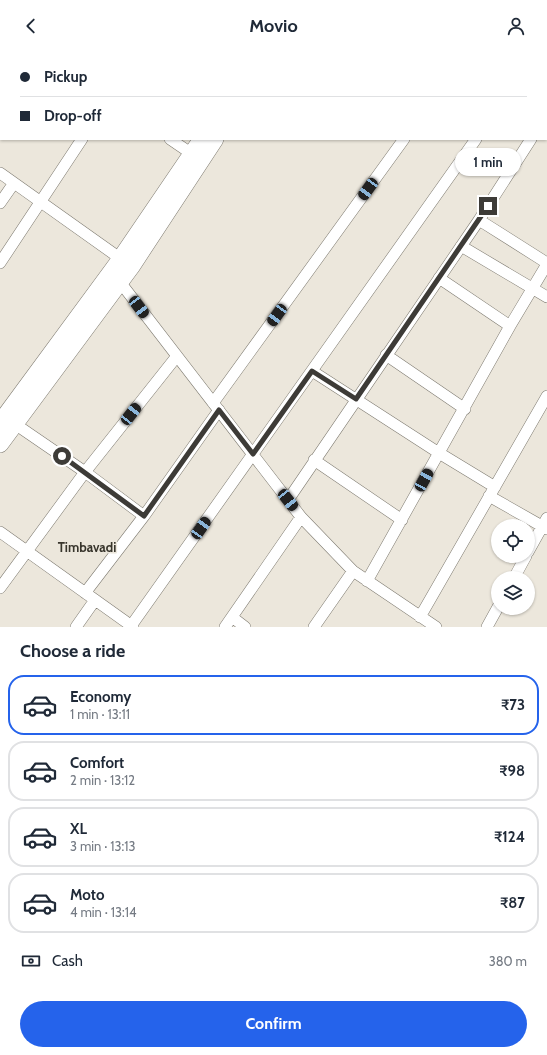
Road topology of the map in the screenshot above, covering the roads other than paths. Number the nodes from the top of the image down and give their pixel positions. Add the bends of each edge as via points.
1 (81, 140) edge
2 (171, 140) edge
3 (201, 140) edge
4 (214, 140) edge
5 (403, 140) edge
6 (475, 140) edge
7 (530, 140) edge
8 (192, 154) junction
9 (0, 173) edge
10 (14, 183) junction
11 (41, 202) junction
12 (0, 203) edge
13 (479, 220) junction
14 (461, 246) junction
15 (121, 260) junction
16 (0, 263) edge
17 (547, 263) edge
18 (439, 278) junction
19 (120, 282) junction
20 (532, 288) junction
21 (547, 297) edge
22 (510, 326) junction
23 (386, 355) junction
24 (177, 356) junction
25 (312, 371) junction
26 (547, 396) edge
27 (356, 399) junction
28 (216, 407) junction
29 (465, 409) junction
30 (8, 423) edge
31 (0, 444) edge
32 (439, 453) junction
33 (253, 454) junction
34 (314, 460) junction
35 (85, 472) junction
36 (492, 491) junction
37 (288, 500) junction
38 (144, 516) junction
39 (301, 517) junction
40 (402, 520) junction
41 (545, 525) edge
42 (0, 532) edge
43 (535, 541) edge
44 (27, 552) junction
45 (353, 571) junction
46 (367, 581) junction
47 (0, 588) edge
48 (85, 593) junction
49 (95, 600) junction
50 (494, 615) edge
51 (232, 617) junction
52 (420, 617) junction
53 (132, 626) edge
54 (76, 627) edge
55 (225, 627) edge
56 (245, 627) edge
57 (314, 627) edge
58 (436, 627) edge
59 (487, 627) edge

1 - 11 street
2 - 8 street
3 - 8 main road
4 - 19 main road
5 - 28 street
6 - 25 street
7 - 13 street
8 - 15 main road
9 - 10 street
10 - 11 street
10 - 12 street
11 - 15 street
11 - 16 street
13 - 14 street
13 - 17 street
14 - 18 street
14 - 20 street
15 - 30 main road
17 - 20 street
18 - 22 street
18 - 23 street
19 - 24 street
19 - 30 main road
20 - 21 street
20 - 22 street
22 - 29 street
23 - 27 street
23 - 29 street
24 - 28 street
24 - 35 street
25 - 27 street
25 - 33 street
26 - 36 street
27 - 32 street
27 - 34 street
28 - 33 street
28 - 38 street
29 - 32 street
30 - 31 main road
30 - 35 street
32 - 36 street
32 - 40 street
33 - 37 street
33 - 53 street
34 - 37 street
34 - 40 street
35 - 38 street
35 - 44 street
36 - 41 street
36 - 52 street
37 - 39 street
38 - 48 street
39 - 45 street
39 - 51 street
40 - 46 street
41 - 43 street
42 - 44 street
44 - 47 street
44 - 48 street
45 - 46 street
45 - 57 street
46 - 52 street
48 - 49 street
49 - 53 street
49 - 54 street
50 - 59 street
51 - 55 street
51 - 56 street
52 - 58 street

